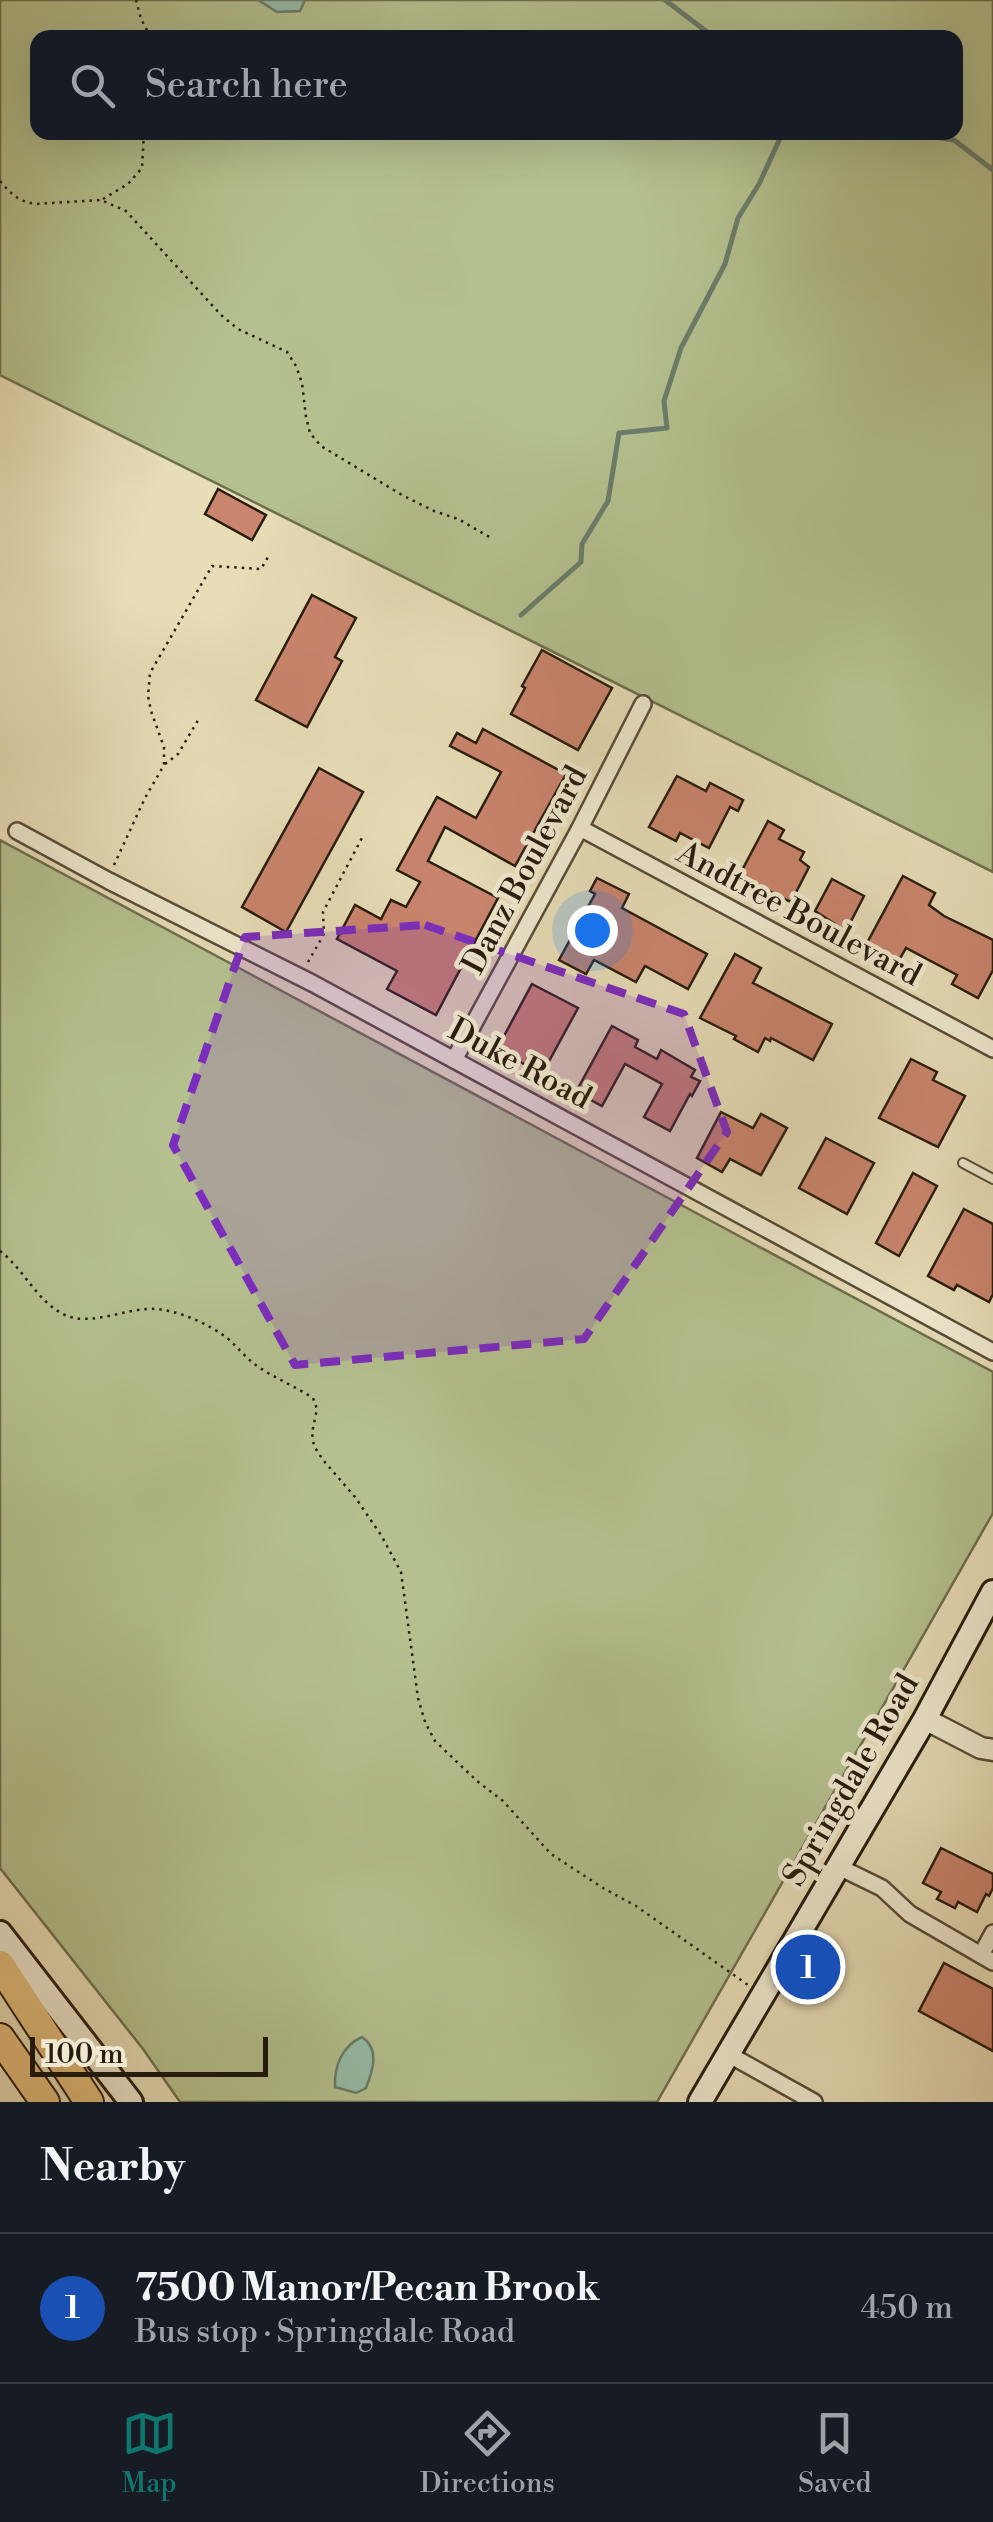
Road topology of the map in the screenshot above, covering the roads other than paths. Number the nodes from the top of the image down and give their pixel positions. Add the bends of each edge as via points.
1 (642, 704) dead end
2 (580, 828) junction
3 (17, 831) dead end
4 (993, 1049) edge
5 (454, 1060) junction
6 (963, 1163) dead end
7 (993, 1179) edge
8 (993, 1352) edge
9 (993, 1592) edge
10 (925, 1719) junction
11 (993, 1750) edge
12 (839, 1867) junction
13 (0, 1933) edge
14 (993, 1933) edge
15 (987, 1958) edge
16 (0, 1964) edge
17 (0, 2038) edge
18 (728, 2054) junction
19 (45, 2102) edge
20 (89, 2102) edge
21 (131, 2102) edge
22 (700, 2102) edge
23 (814, 2102) edge

1 - 2 street, Danz Boulevard
2 - 4 street, Andtree Boulevard
2 - 5 street, Danz Boulevard
3 - 5 street, Duke Road
5 - 8 street, Duke Road
6 - 7 lane
9 - 10 main road, Springdale Road
10 - 11 street
10 - 12 main road, Springdale Road
12 - 15 street
12 - 18 main road, Springdale Road
13 - 21 main road
14 - 15 street
16 - 20 highway
17 - 19 highway
18 - 22 main road, Springdale Road
18 - 23 street

